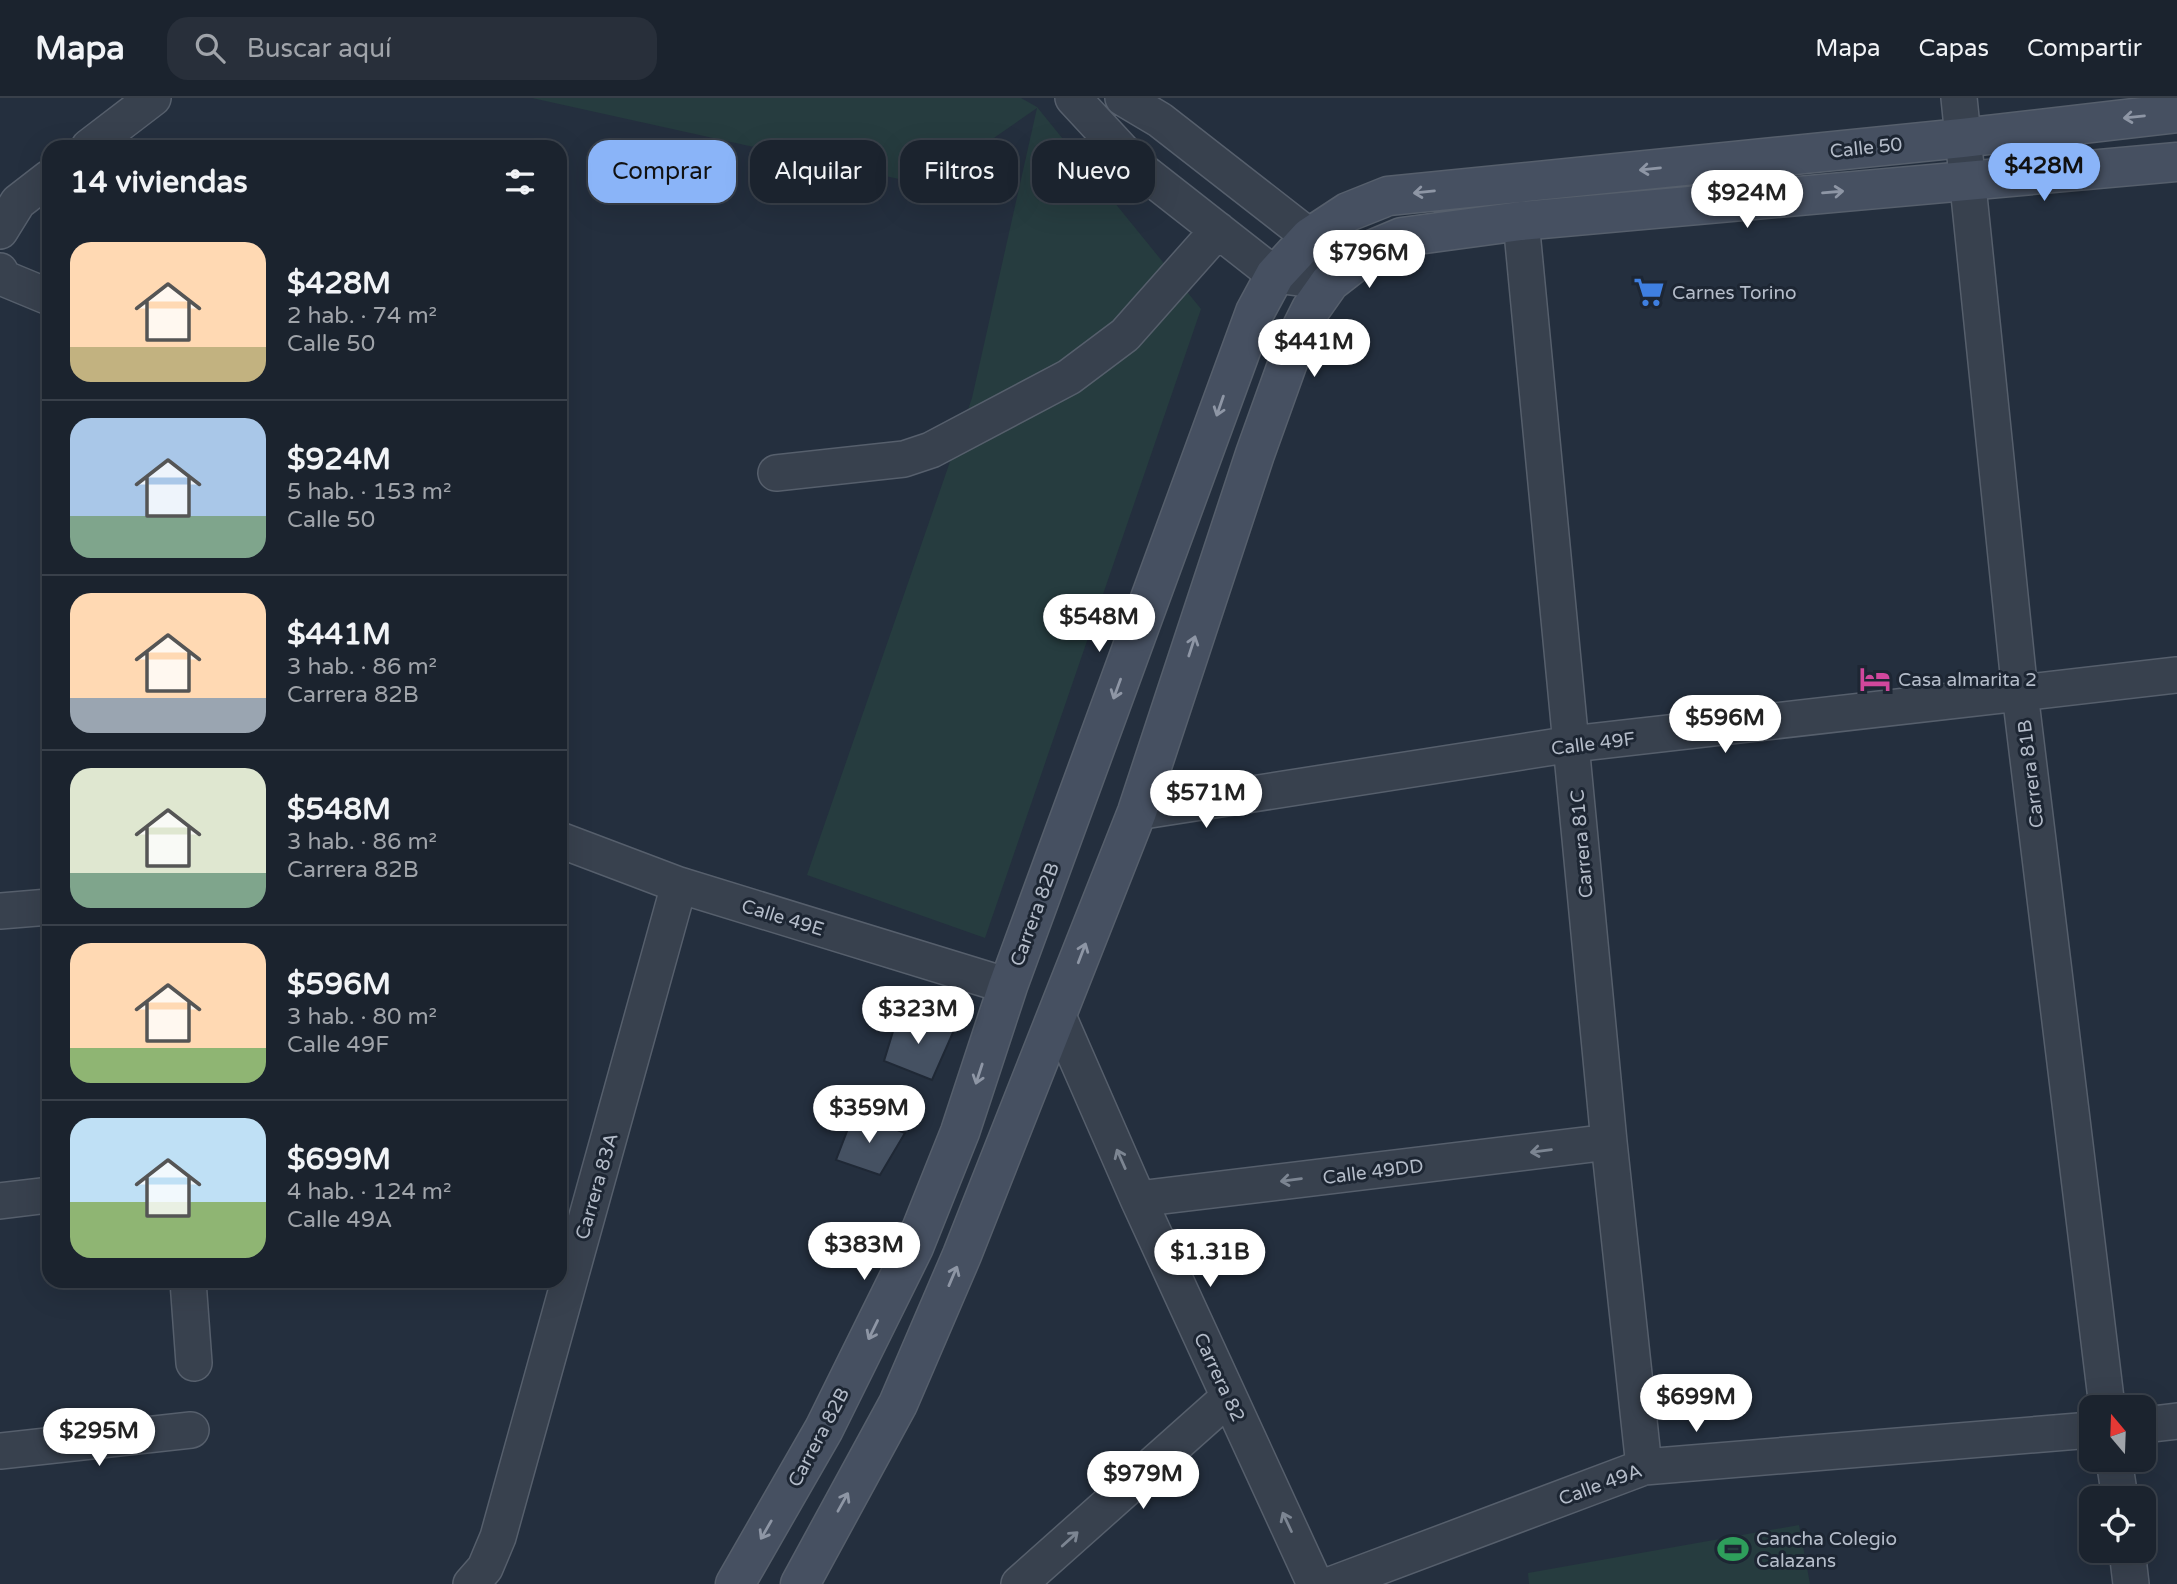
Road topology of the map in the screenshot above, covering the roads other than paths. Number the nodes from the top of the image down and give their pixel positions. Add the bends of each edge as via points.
1 (153, 98) edge
2 (1073, 98) edge
3 (1123, 98) edge
4 (1959, 98) edge
5 (1163, 109) edge
6 (2177, 113) edge
7 (1962, 138) junction
8 (98, 140) edge
9 (2177, 162) edge
10 (1967, 180) junction
11 (42, 183) edge
12 (1348, 212) joint
13 (1521, 221) junction
14 (1218, 230) junction
15 (0, 231) edge
16 (1310, 237) junction
17 (0, 271) edge
18 (1275, 275) junction
19 (1331, 282) junction
20 (42, 294) edge
21 (776, 473) dead end
22 (2177, 675) edge
23 (2020, 693) junction
24 (1572, 744) junction
25 (1137, 812) junction
26 (567, 843) edge
27 (679, 885) junction
28 (42, 908) edge
29 (0, 911) edge
30 (1008, 986) junction
31 (1058, 1016) junction
32 (1609, 1142) junction
33 (42, 1196) edge
34 (1138, 1199) junction
35 (0, 1201) edge
36 (189, 1288) edge
37 (194, 1363) dead end
38 (2107, 1395) edge
39 (1229, 1397) junction
40 (2177, 1421) edge
41 (2156, 1424) edge
42 (191, 1430) dead end
43 (2079, 1431) edge
44 (0, 1451) edge
45 (1644, 1467) junction
46 (2129, 1563) edge
47 (478, 1576) edge
48 (735, 1584) edge
49 (800, 1584) edge
50 (1019, 1584) edge
51 (1315, 1584) edge
52 (1333, 1584) edge
53 (2131, 1584) edge

1 - 8 street
2 - 14 street via 1136,166
3 - 5 street
4 - 7 street, Carrera 81B
5 - 16 street
6 -> 7 street, Calle 50
7 - 10 street, Carrera 81B
7 -> 12 street, Calle 50 via 1388,196
9 - 10 street
13 -> 10 street
10 - 23 street, Carrera 81B
11 - 15 street via 18,202
12 - 16 street, Carrera 82B
13 - 19 street via 1402,237 1371,250
13 - 24 street, Carrera 81C
14 - 18 street
14 - 21 street via 1125,335 1069,377 931,450 904,459
16 - 18 street, Carrera 82B
16 - 19 street
17 - 20 street via 3,278
18 - 19 street
18 -> 30 street, Carrera 82B via 1243,342
25 -> 19 street via 1297,337
22 - 23 street, Calle 49F
23 - 24 street, Calle 49F
23 - 38 street, Carrera 81B
24 - 25 street, Calle 49F
24 - 32 street, Carrera 81C
31 -> 25 street
26 - 27 street, Calle 49E
27 - 30 street, Calle 49E
27 - 47 street, Carrera 83A via 498,1537
28 - 29 street
30 -> 48 street, Carrera 82B via 960,1132 914,1247 824,1429
34 -> 31 street, Carrera 82
49 -> 31 street via 898,1404
32 -> 34 street, Calle 49DD
32 - 45 street, Carrera 81C
33 - 35 street
34 - 39 street, Carrera 82
36 - 37 street
50 -> 39 street
51 -> 39 street, Carrera 82
40 - 41 street
42 - 44 street
43 - 45 street, Calle 49A
45 - 52 street, Calle 49A
46 - 53 street

